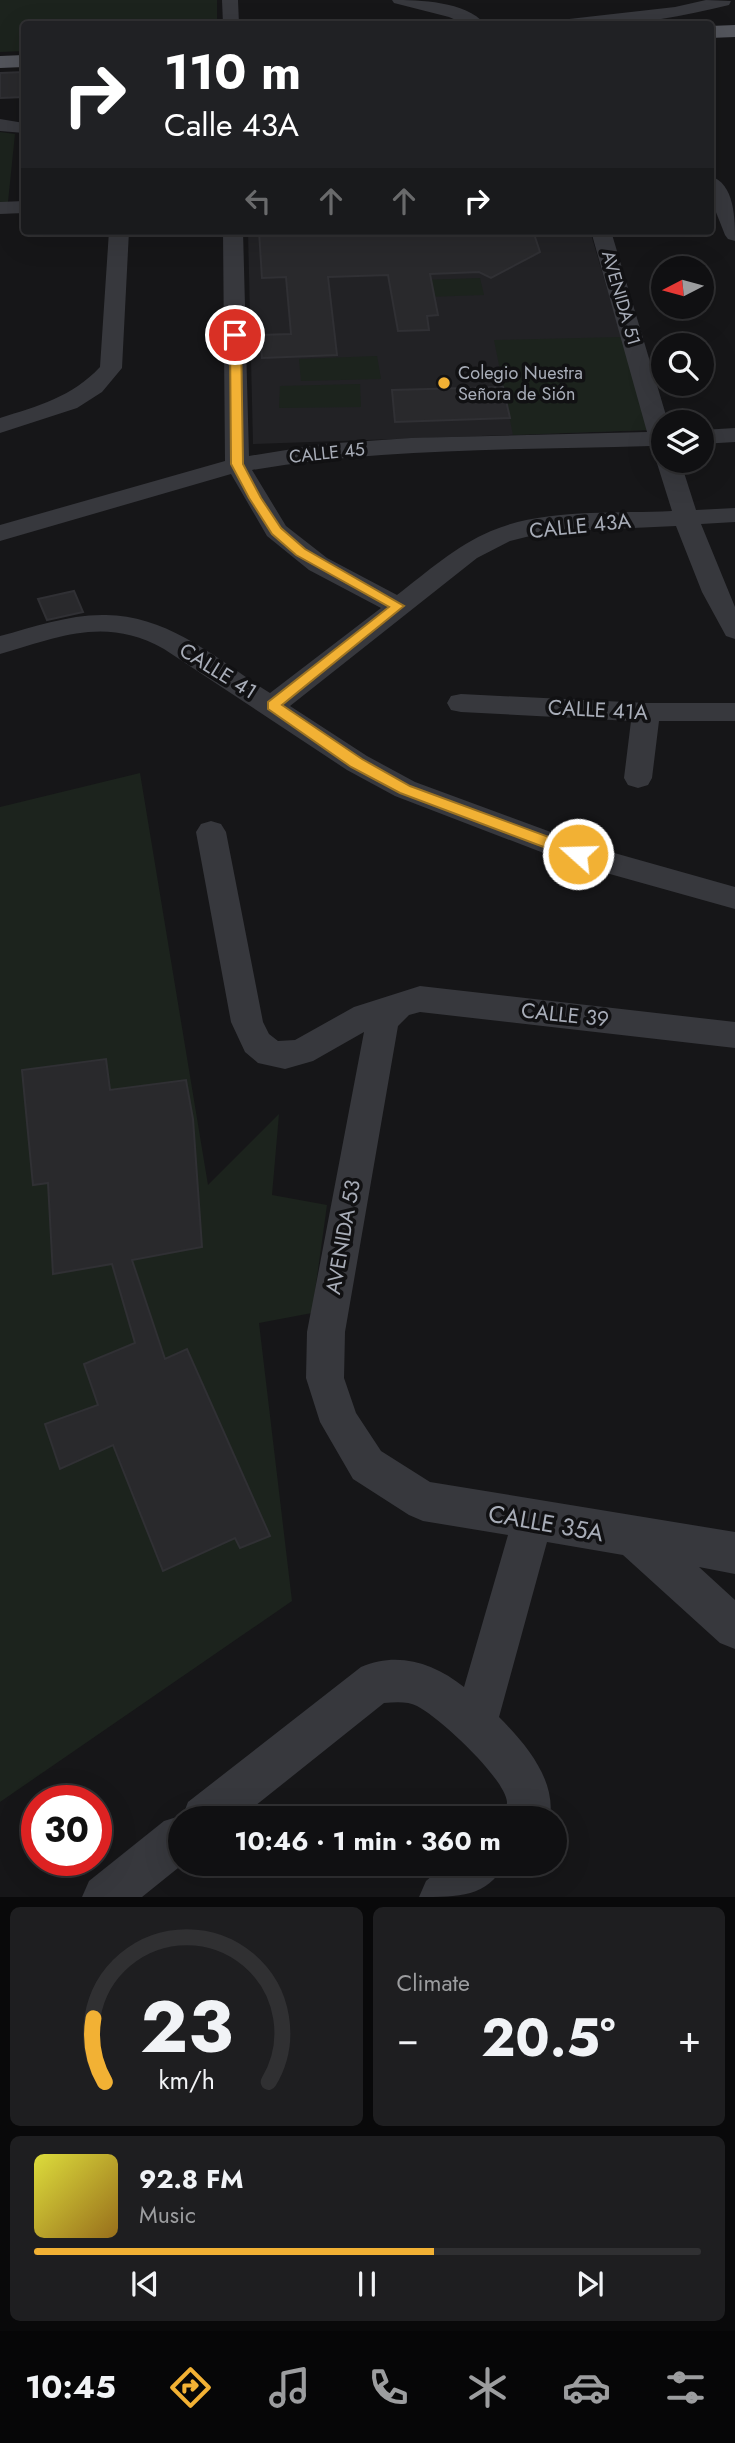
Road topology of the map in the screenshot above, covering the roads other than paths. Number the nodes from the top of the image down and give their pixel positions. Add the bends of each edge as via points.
1 (230, 0) edge
2 (400, 0) edge
3 (725, 1) edge
4 (231, 21) edge
5 (471, 21) edge
6 (596, 21) edge
7 (735, 31) edge
8 (714, 32) edge
9 (21, 61) edge
10 (0, 62) edge
11 (0, 125) edge
12 (21, 128) edge
13 (714, 186) edge
14 (21, 207) edge
15 (0, 208) edge
16 (119, 235) edge
17 (233, 235) edge
18 (602, 235) edge
19 (735, 235) edge
20 (653, 410) edge
21 (0, 426) edge
22 (735, 435) edge
23 (714, 436) edge
24 (651, 446) edge
25 (237, 464) junction
26 (672, 473) edge
27 (735, 515) edge
28 (685, 517) junction
29 (0, 533) edge
30 (728, 601) edge
31 (398, 606) junction
32 (735, 629) edge
33 (0, 645) edge
34 (461, 703) dead end
35 (272, 706) junction
36 (646, 712) junction
37 (735, 712) edge
38 (638, 778) dead end
39 (211, 832) dead end
40 (735, 898) edge
41 (397, 1006) junction
42 (735, 1034) edge
43 (367, 1465) joint
44 (532, 1521) junction
45 (635, 1538) junction
46 (735, 1553) edge
47 (735, 1628) edge
48 (476, 1722) junction
49 (219, 1806) edge
50 (530, 1806) edge
51 (168, 1847) edge
52 (467, 1876) edge
53 (105, 1897) edge
54 (442, 1897) edge

1 - 4 street
2 - 5 street
3 - 6 street
7 - 8 main road
9 - 10 main road
11 - 12 street
13 - 19 street
14 - 15 street
16 - 21 street via 111,368 94,387 69,403
17 - 25 street
18 - 20 street, AVENIDA 51
22 - 23 street
24 - 25 street, CALLE 45 via 399,446
25 - 29 street, CALLE 45
25 - 31 street via 276,531 318,564
26 - 28 street, AVENIDA 51
27 - 28 street, CALLE 43A
28 - 30 street, AVENIDA 51
28 - 31 street, CALLE 43A via 546,525 501,536 468,553
30 - 32 street, AVENIDA 51
31 - 35 street, CALLE 43A
33 - 35 street, CALLE 41 via 87,624 140,627
34 - 36 street, CALLE 41A
35 - 40 street, CALLE 41 via 356,763 405,789 578,854
36 - 37 street, CALLE 41A
36 - 38 street
39 - 41 street, CALLE 39 via 254,1040 266,1050 287,1055 306,1052 365,1016
41 - 42 street, CALLE 39 via 420,999
41 - 43 street, AVENIDA 53 via 382,1024 326,1332 325,1378 339,1422
43 - 44 street, CALLE 35A via 423,1501
44 - 45 street, CALLE 35A
44 - 48 street
45 - 46 street, CALLE 35A
45 - 47 street
48 - 49 street via 427,1687 399,1679 376,1682
48 - 50 street via 526,1784
51 - 53 street
52 - 54 street

